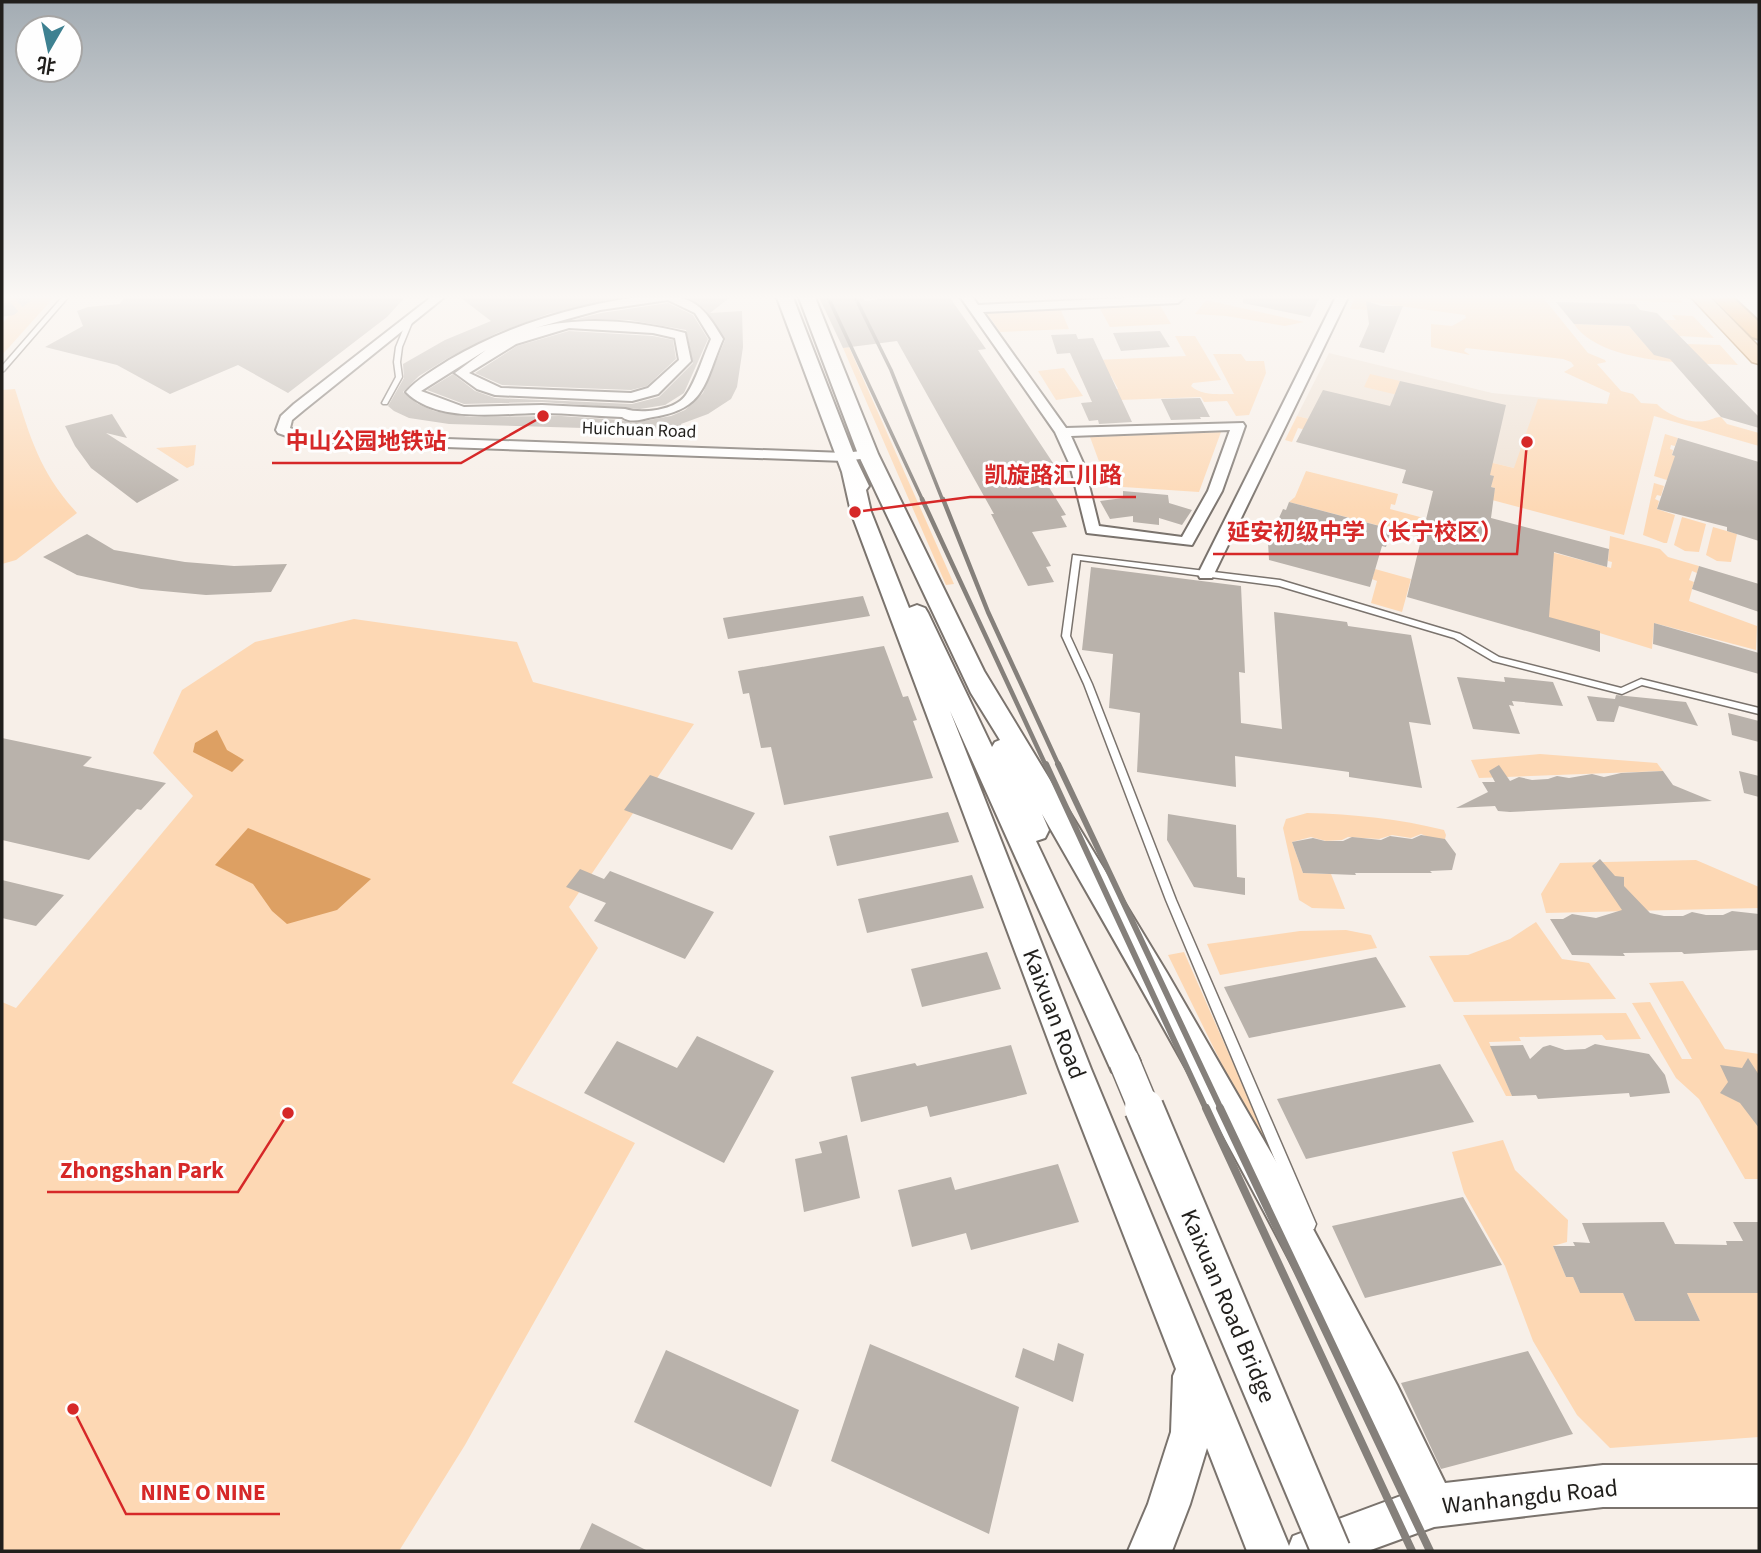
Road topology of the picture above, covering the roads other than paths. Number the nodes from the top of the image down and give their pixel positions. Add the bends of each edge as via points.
1 (349, 367) edge
2 (397, 367) edge
3 (442, 367) edge
4 (448, 367) edge
5 (469, 367) edge
6 (677, 367) edge
7 (704, 367) edge
8 (815, 367) edge
9 (827, 367) edge
10 (1017, 367) edge
11 (1307, 367) edge
12 (461, 373) junction
13 (665, 377) junction
14 (699, 378) junction
15 (497, 391) junction
16 (624, 396) junction
17 (385, 403) dead end
18 (468, 411) junction
19 (629, 417) junction
20 (1062, 432) junction
21 (855, 461) junction
22 (1206, 574) junction
23 (976, 677) junction
24 (1759, 711) edge
25 (1124, 1061) junction
26 (1315, 1240) dead end
27 (1326, 1265) dead end
28 (1194, 1367) junction
29 (1380, 1390) junction
30 (1759, 1486) edge
31 (1434, 1506) junction
32 (1150, 1551) edge
33 (1269, 1551) edge
34 (1308, 1551) edge
35 (1331, 1551) edge

1 - 21 street, Huichuan Road via 286,419 283,430 303,438
2 - 17 lane via 399,377
3 - 18 street via 412,391
4 - 12 street
5 - 12 street
6 - 13 street
7 - 14 street
8 - 21 street, Kaixuan Road
9 - 21 street, Kaixuan Road
10 - 20 street
11 - 22 street
12 - 15 street
13 - 14 street
13 - 16 street via 653,391
14 - 19 street via 691,399 668,411
15 - 16 street
15 - 18 street
16 - 19 street
18 - 19 street via 625,413
20 - 20 street via 1089,431 1238,426 1215,491 1187,542 1092,530 1077,465
21 - 23 street, Kaixuan Road
21 - 25 street, Kaixuan Road
21 - 28 street, Kaixuan Road via 861,512
22 - 24 lane via 1280,583 1457,636 1496,659 1622,691 1641,682
22 - 26 lane via 1076,557 1066,636 1171,900
23 - 25 street, Kaixuan Road
23 - 29 street, Kaixuan Road via 1192,1046
25 - 35 street, Kaixuan Road Bridge, bridge
27 - 29 lane
28 - 32 street via 1191,1432
28 - 33 street, Kaixuan Road
29 - 31 street, Kaixuan Road
30 - 31 street, Wanhangdu Road via 1603,1486
31 - 34 street, Wanhangdu Road

